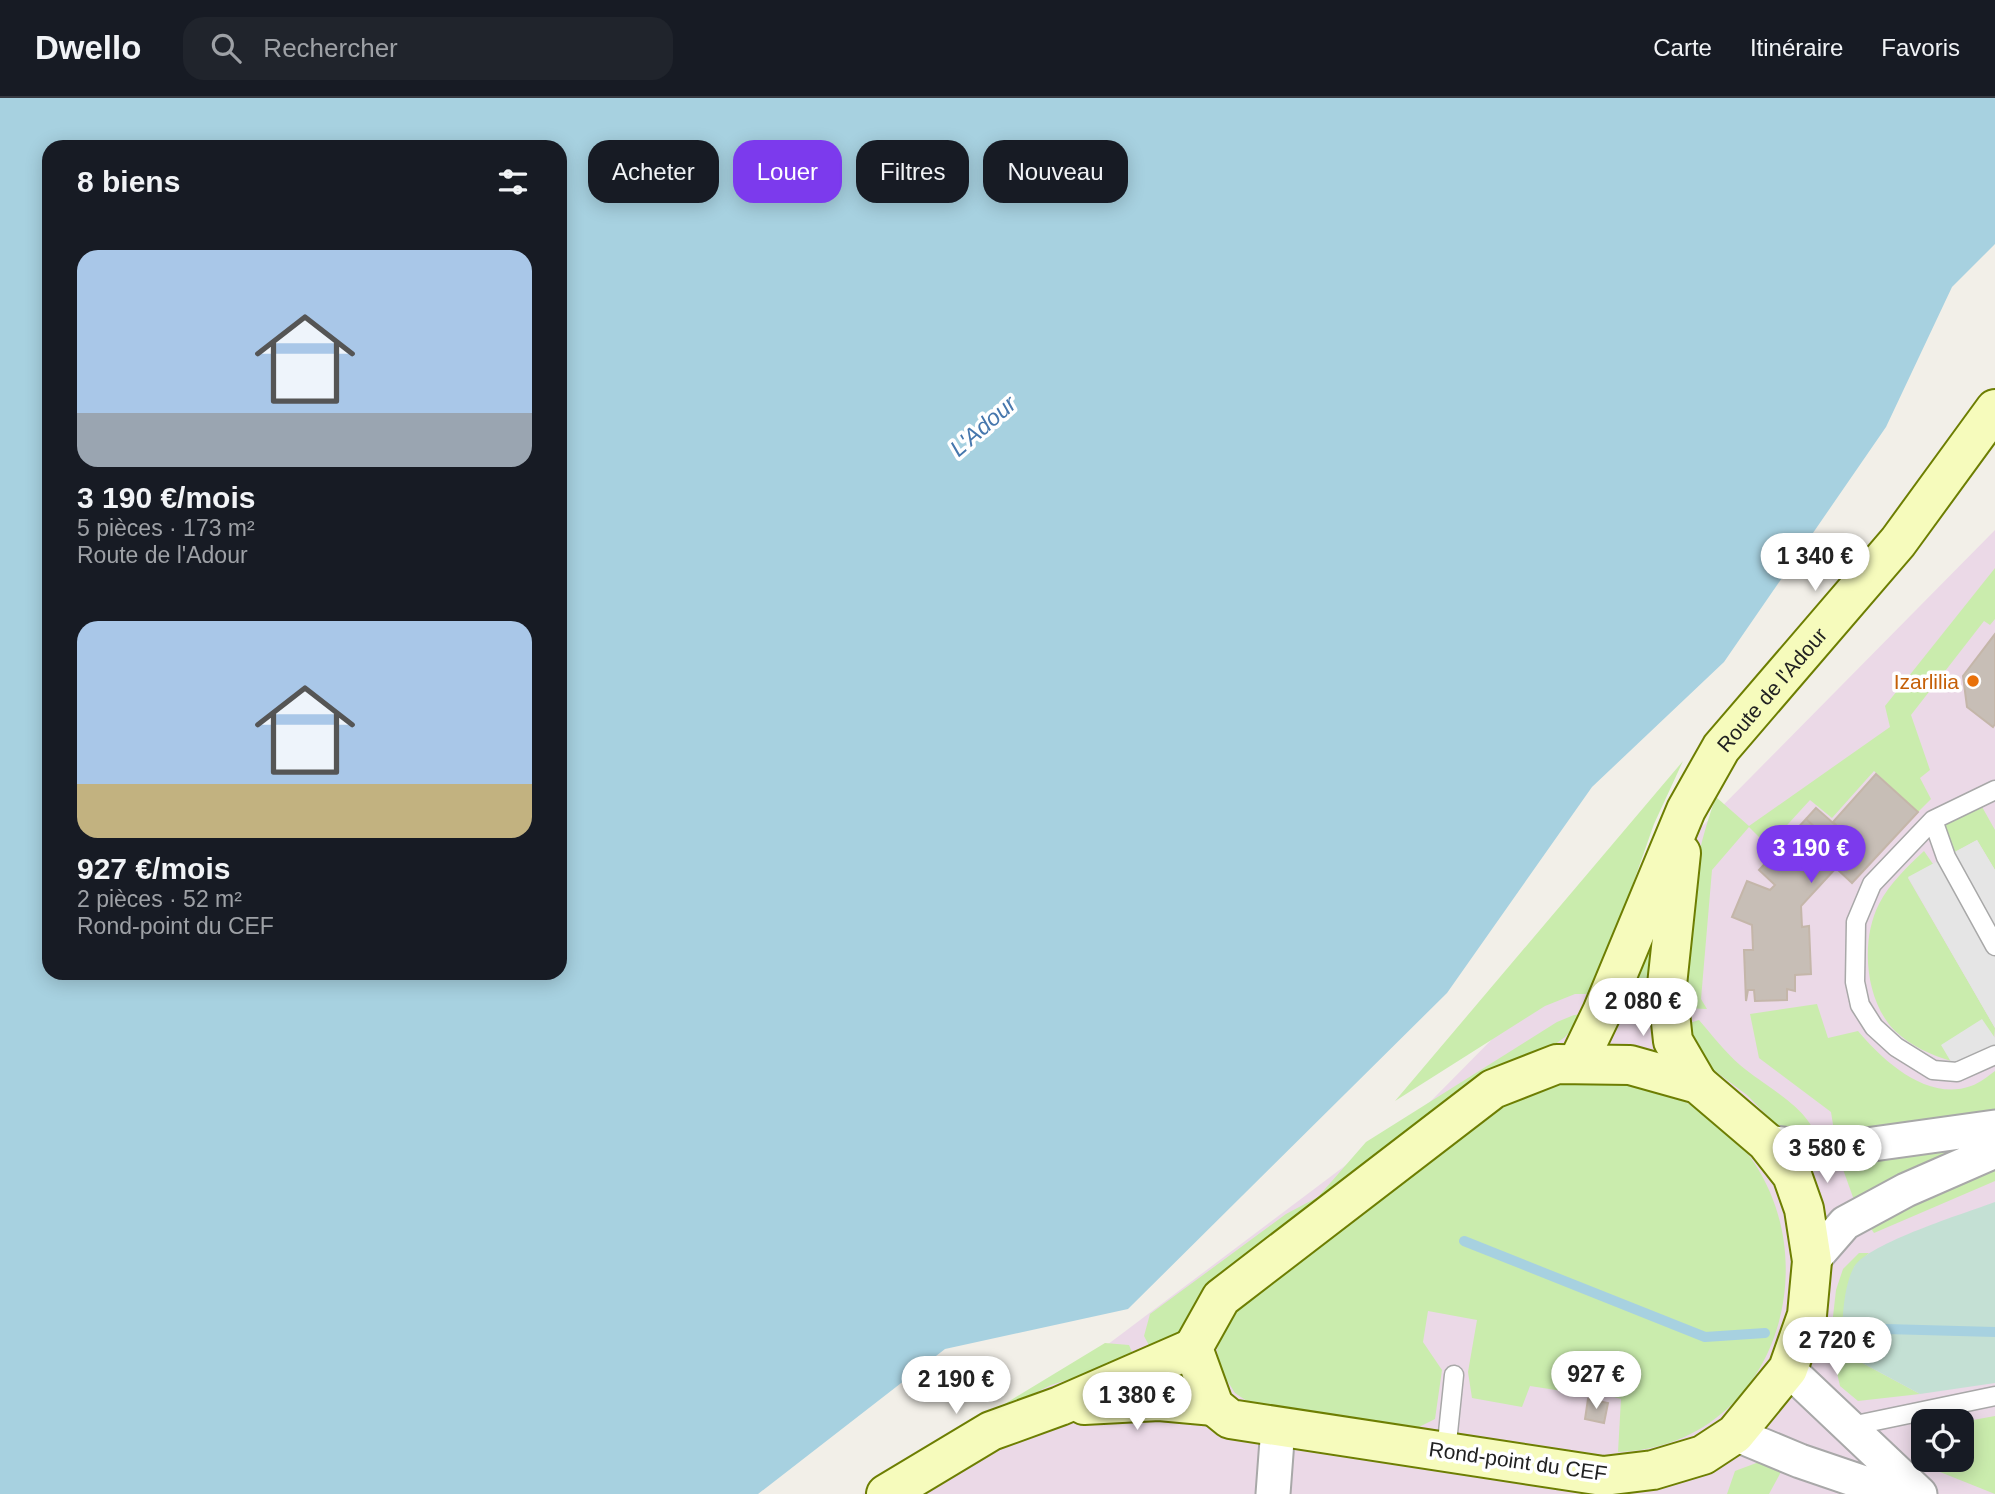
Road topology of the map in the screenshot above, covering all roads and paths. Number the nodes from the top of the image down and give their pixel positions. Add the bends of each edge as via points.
1 (1995, 409) edge
2 (1995, 790) edge
3 (1686, 810) junction
4 (1933, 820) junction
5 (1995, 946) edge
6 (1995, 1055) edge
7 (1577, 1064) junction
8 (1698, 1084) junction
9 (1995, 1127) edge
10 (1766, 1142) junction
11 (1995, 1151) edge
12 (1812, 1261) junction
13 (1193, 1348) junction
14 (1788, 1369) junction
15 (1454, 1375) dead end
16 (1995, 1396) edge
17 (1060, 1406) junction
18 (1214, 1406) junction
19 (1851, 1426) junction
20 (1278, 1427) junction
21 (1735, 1434) junction
22 (1446, 1452) junction
23 (886, 1494) edge
24 (1273, 1494) edge
25 (1897, 1494) edge
26 (1920, 1494) edge

1 - 3 main road, Route de l'Adour via 1898,542 1721,748
2 - 4 lane
3 - 7 main road, Route de l'Adour
3 - 8 main road, Route de l'Adour via 1667,985 1674,1041
4 - 5 lane via 1945,856
4 - 6 lane via 1872,884 1856,922 1855,982 1860,1005 1874,1027 1896,1047 1933,1070 1957,1072
7 - 8 main road, Rond-point du CEF via 1630,1065
7 - 13 main road, Rond-point du CEF via 1558,1064 1493,1088 1221,1298
8 - 10 main road, Rond-point du CEF
9 - 10 street via 1830,1150
10 - 12 main road, Rond-point du CEF via 1792,1175 1804,1209
11 - 12 street via 1845,1223
12 - 14 main road, Rond-point du CEF via 1807,1315
13 - 17 main road
13 - 18 main road
14 - 19 street
14 - 21 main road, Rond-point du CEF
15 - 22 lane
16 - 19 lane
17 - 18 main road via 1159,1401
17 - 23 main road via 967,1443
18 - 20 main road, Rond-point du CEF via 1230,1419
19 - 26 street
20 - 22 main road, Rond-point du CEF
20 - 24 street
21 - 22 main road, Rond-point du CEF via 1703,1455 1653,1471 1603,1476
21 - 25 street

